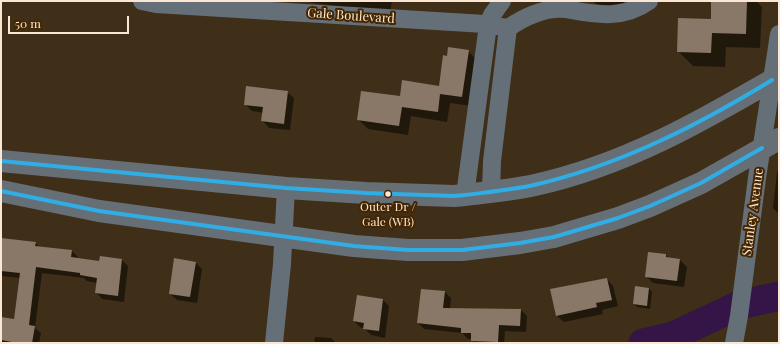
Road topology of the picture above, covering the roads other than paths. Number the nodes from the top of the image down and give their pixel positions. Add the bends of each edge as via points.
1 (142, 1) edge
2 (502, 1) edge
3 (649, 1) edge
4 (567, 5) edge
5 (488, 25) junction
6 (508, 28) junction
7 (779, 34) edge
8 (776, 78) edge
9 (771, 144) edge
10 (1, 161) edge
11 (286, 188) junction
12 (1, 191) edge
13 (491, 191) junction
14 (465, 195) junction
15 (284, 235) junction
16 (274, 343) edge
17 (734, 343) edge

1 - 5 street, Gale Boulevard via 156,4
2 - 5 street
3 - 4 street via 633,10 599,15
4 - 6 street via 535,13
5 - 6 street, Gale Boulevard
5 - 14 street
6 - 13 street via 492,161
7 - 8 street, Stanley Avenue
8 - 9 street, Stanley Avenue
8 - 13 main road via 694,125 616,160 534,185
9 - 15 main road via 650,206 586,228 520,243 462,250 408,250 354,246
9 - 17 street, Stanley Avenue
10 - 11 main road
11 - 14 main road
11 - 15 street
12 - 15 main road via 99,210
13 - 14 main road
15 - 16 street

